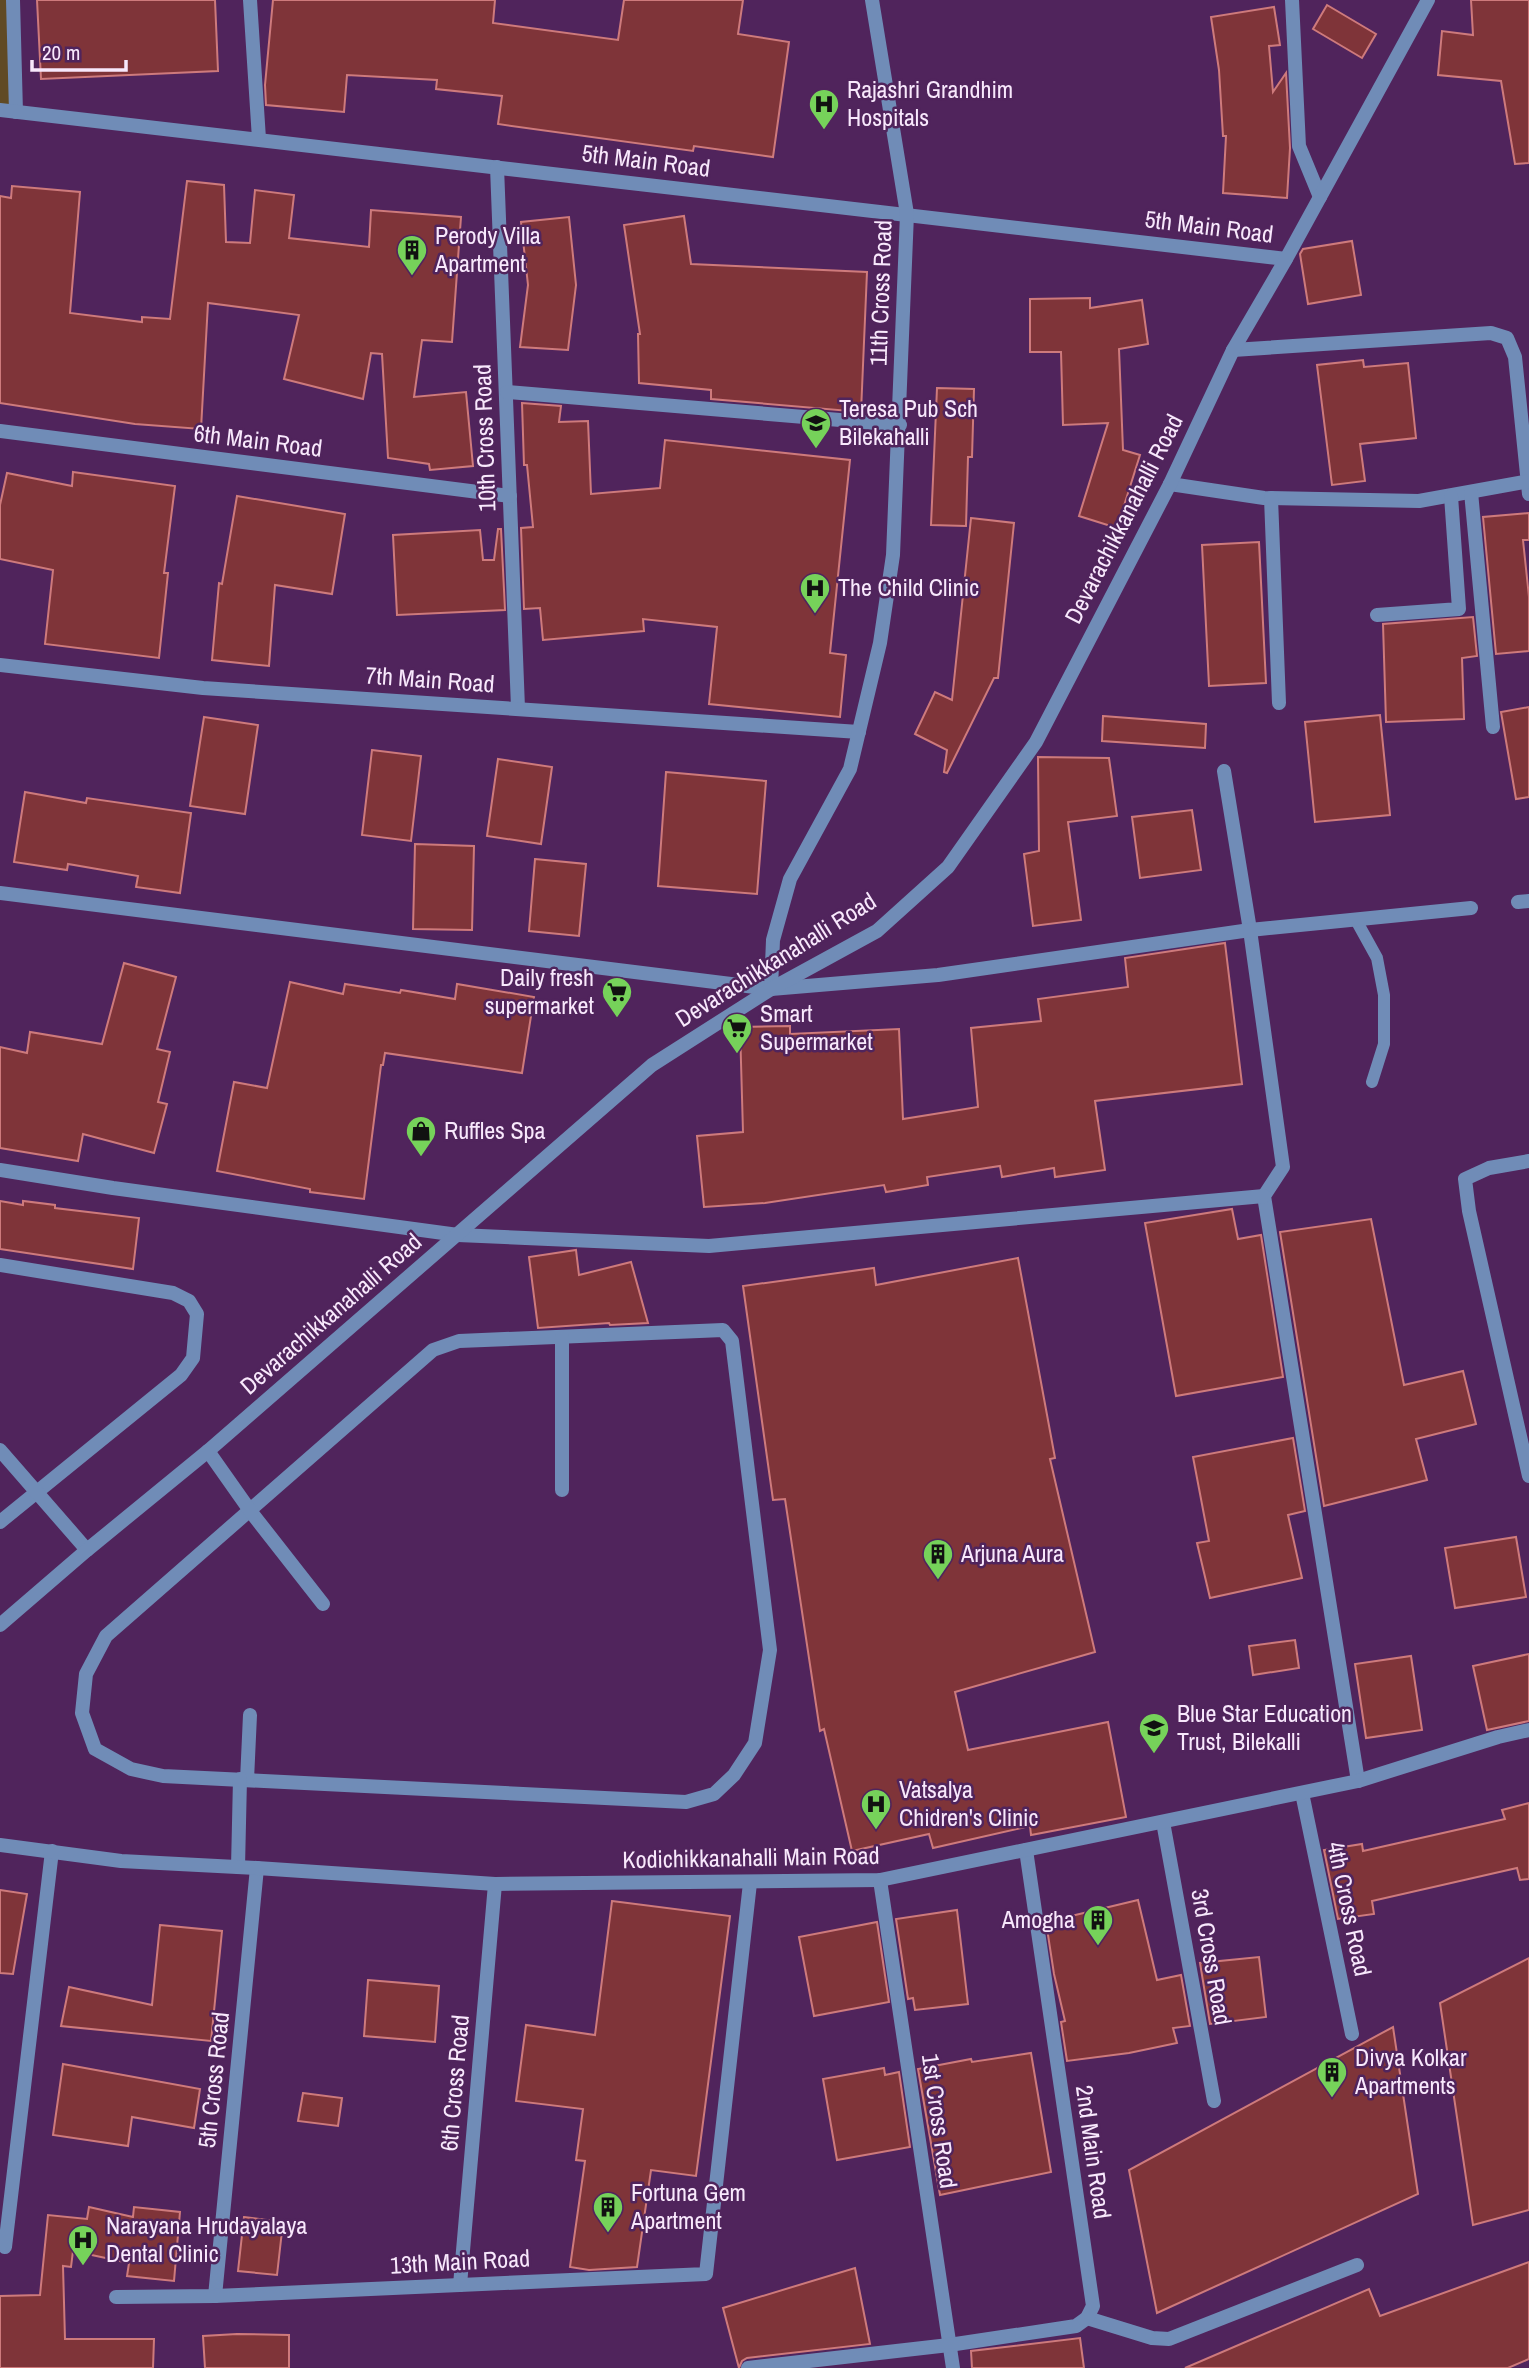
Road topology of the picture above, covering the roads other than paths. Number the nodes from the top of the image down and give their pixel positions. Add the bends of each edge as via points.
1 (13, 0) edge
2 (250, 0) edge
3 (873, 0) edge
4 (1292, 0) edge
5 (1428, 0) edge
6 (0, 110) edge
7 (16, 112) junction
8 (259, 139) junction
9 (497, 167) junction
10 (1320, 197) junction
11 (907, 214) junction
12 (1286, 259) junction
13 (1233, 350) junction
14 (506, 392) junction
15 (900, 425) junction
16 (0, 431) edge
17 (1170, 484) junction
18 (1528, 486) edge
19 (1471, 492) junction
20 (510, 496) junction
21 (1451, 496) junction
22 (1271, 498) junction
23 (1377, 615) dead end
24 (0, 666) edge
25 (1279, 703) dead end
26 (518, 708) junction
27 (1493, 727) dead end
28 (859, 732) junction
29 (1224, 771) dead end
30 (0, 893) edge
31 (1471, 908) dead end
32 (1356, 920) junction
33 (1250, 930) junction
34 (771, 989) junction
35 (1372, 1082) dead end
36 (1529, 1161) edge
37 (0, 1170) edge
38 (1264, 1196) junction
39 (458, 1234) junction
40 (0, 1265) edge
41 (562, 1337) junction
42 (0, 1450) edge
43 (208, 1451) junction
44 (1529, 1476) edge
45 (562, 1490) dead end
46 (36, 1493) junction
47 (251, 1512) junction
48 (0, 1522) edge
49 (87, 1550) junction
50 (323, 1604) dead end
51 (0, 1625) edge
52 (250, 1715) dead end
53 (1529, 1730) edge
54 (244, 1779) junction
55 (1358, 1781) junction
56 (1302, 1793) junction
57 (1163, 1822) junction
58 (0, 1845) edge
59 (1027, 1850) junction
60 (52, 1851) junction
61 (238, 1867) junction
62 (257, 1868) junction
63 (880, 1880) junction
64 (750, 1883) junction
65 (495, 1884) junction
66 (1352, 2034) dead end
67 (1213, 2101) dead end
68 (5, 2247) dead end
69 (1357, 2265) dead end
70 (460, 2285) junction
71 (215, 2296) junction
72 (116, 2297) dead end
73 (1087, 2318) junction
74 (949, 2346) junction
75 (748, 2368) edge
76 (953, 2368) edge

1 - 7 street
2 - 8 street
3 - 11 street, 11th Cross Road
4 - 10 street via 1300,146
5 - 10 street, Devarachikkanahalli Road
6 - 7 street, 5th Main Road
7 - 8 street, 5th Main Road
8 - 9 street, 5th Main Road
9 - 11 street, 5th Main Road
9 - 14 street, 10th Cross Road
10 - 12 street, Devarachikkanahalli Road
11 - 12 street, 5th Main Road
11 - 15 street, 11th Cross Road
12 - 13 street, Devarachikkanahalli Road
13 - 17 street, Devarachikkanahalli Road
13 - 18 street via 1491,333 1507,338 1514,357
14 - 15 street
14 - 20 street, 10th Cross Road
15 - 28 street, 11th Cross Road via 893,555 880,643
16 - 20 street, 6th Main Road
17 - 22 street
17 - 34 street, Devarachikkanahalli Road via 1036,742 948,867 877,931
18 - 19 street
19 - 21 street
19 - 27 street
20 - 26 street, 10th Cross Road
21 - 22 street via 1419,501
21 - 23 street via 1459,609
22 - 25 street
24 - 26 street, 7th Main Road via 203,688
26 - 28 street, 7th Main Road
28 - 34 street, 11th Cross Road via 850,769 790,879 774,940
29 - 33 street
30 - 34 street
31 - 32 street
32 - 33 street
32 - 35 lane via 1377,958 1384,995 1384,1044
33 - 34 street via 937,975
33 - 38 street via 1283,1167
34 - 39 street, Devarachikkanahalli Road via 652,1065
36 - 44 street via 1489,1168 1465,1179
37 - 39 street
38 - 39 street via 709,1246
38 - 55 street
39 - 43 street, Devarachikkanahalli Road
40 - 46 street via 173,1293 189,1301 197,1314 193,1358 181,1375
41 - 45 street
41 - 47 street via 459,1341 433,1350
41 - 54 street via 723,1330 732,1340 770,1650 755,1743 734,1775 714,1794 686,1802
42 - 46 street
43 - 47 street
43 - 49 street, Devarachikkanahalli Road
46 - 48 street
46 - 49 street
47 - 50 street
47 - 54 street via 106,1636 86,1674 82,1713 95,1749 131,1769 163,1776
49 - 51 street, Devarachikkanahalli Road
52 - 54 street
53 - 55 street, Kodichikkanahalli Main Road
54 - 61 street
55 - 56 street, Kodichikkanahalli Main Road
56 - 57 street, Kodichikkanahalli Main Road
56 - 66 street, 4th Cross Road
57 - 59 street, Kodichikkanahalli Main Road
57 - 67 street, 3rd Cross Road
58 - 60 street, Kodichikkanahalli Main Road
59 - 63 street, Kodichikkanahalli Main Road
59 - 73 street, 2nd Main Road via 1093,2306
60 - 61 street, Kodichikkanahalli Main Road via 121,1861
60 - 68 street
61 - 62 street, Kodichikkanahalli Main Road
62 - 65 street, Kodichikkanahalli Main Road
62 - 71 street, 5th Cross Road
63 - 64 street, Kodichikkanahalli Main Road
63 - 74 street, 1st Cross Road
64 - 65 street, Kodichikkanahalli Main Road
64 - 70 street, 13th Main Road via 706,2274
65 - 70 street, 6th Cross Road
69 - 73 street via 1169,2339
70 - 71 street, 13th Main Road
71 - 72 street, 13th Main Road
73 - 74 street via 1076,2326
74 - 75 street
74 - 76 street, 1st Cross Road

